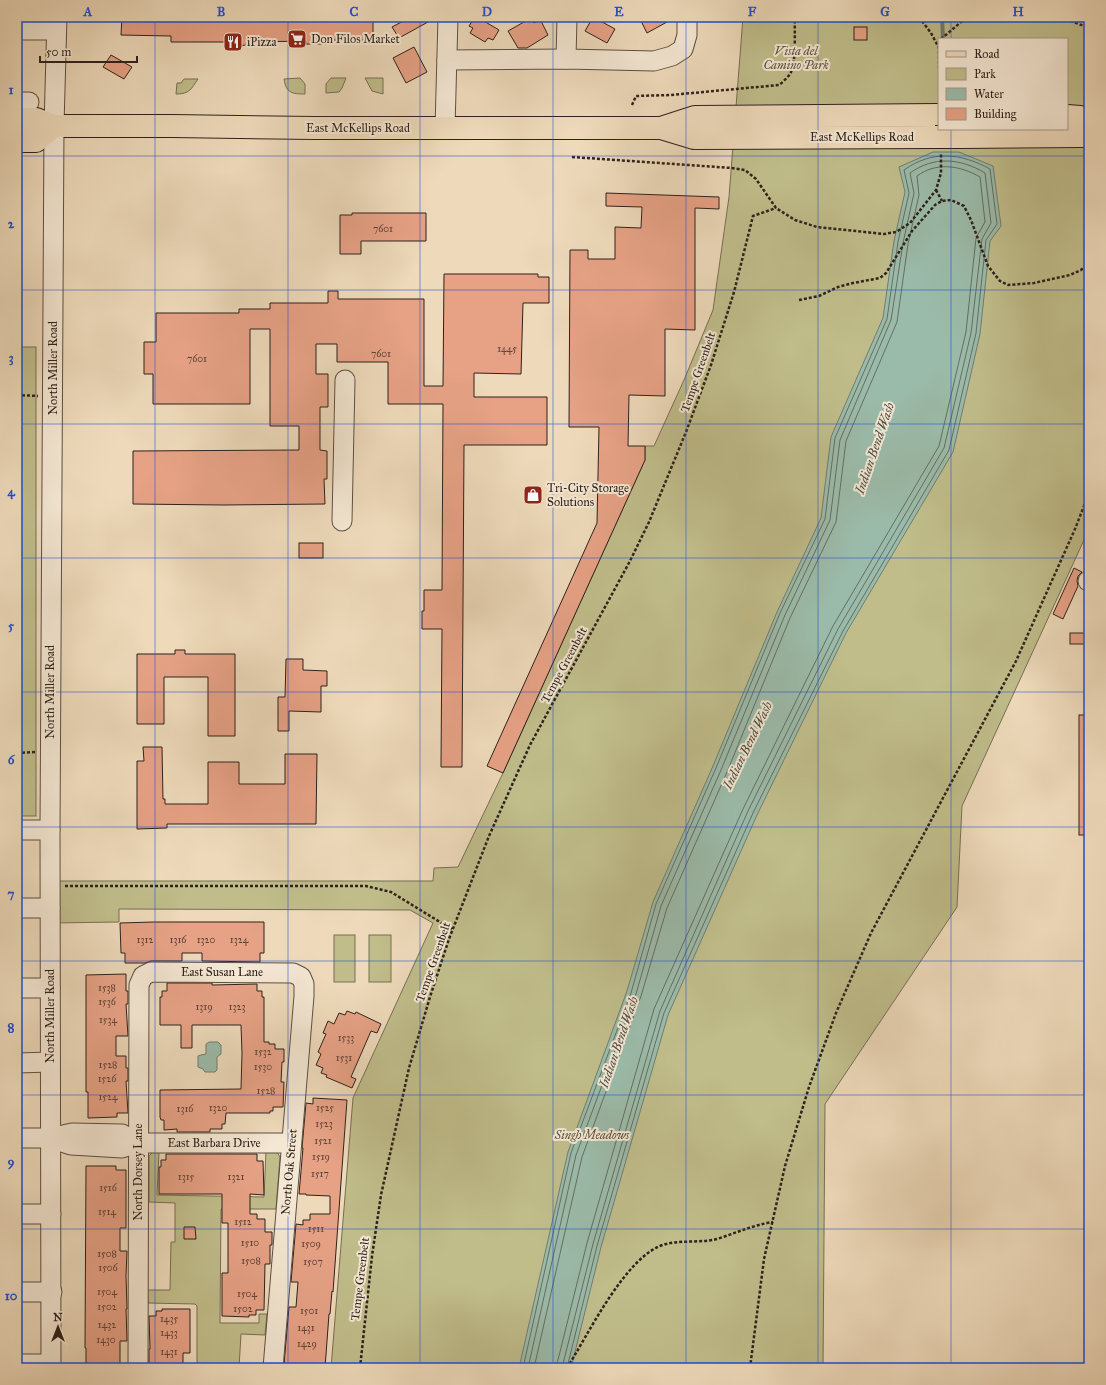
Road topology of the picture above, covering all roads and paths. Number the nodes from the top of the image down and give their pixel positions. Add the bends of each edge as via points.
1 (448, 17) edge
2 (567, 17) edge
3 (687, 17) edge
4 (795, 17) edge
5 (919, 17) edge
6 (967, 17) edge
7 (1062, 17) edge
8 (57, 24) edge
9 (1088, 28) edge
10 (17, 30) edge
11 (942, 38) edge
12 (936, 43) joint
13 (938, 46) edge
14 (566, 59) junction
15 (447, 60) junction
16 (1086, 75) dead end
17 (632, 105) dead end
18 (21, 107) edge
19 (936, 115) edge
20 (1068, 116) edge
21 (1089, 120) edge
22 (54, 126) junction
23 (444, 128) junction
24 (661, 128) junction
25 (1089, 133) edge
26 (17, 141) edge
27 (938, 144) junction
28 (572, 157) dead end
29 (936, 190) junction
30 (942, 201) junction
31 (776, 208) junction
32 (1089, 262) edge
33 (799, 300) dead end
34 (345, 380) dead end
35 (17, 395) edge
36 (53, 396) junction
37 (1089, 493) edge
38 (342, 521) dead end
39 (17, 830) edge
40 (50, 830) junction
41 (50, 887) junction
42 (17, 908) edge
43 (50, 908) junction
44 (453, 930) junction
45 (143, 976) joint
46 (301, 977) joint
47 (17, 988) edge
48 (50, 988) junction
49 (17, 1062) edge
50 (50, 1062) junction
51 (17, 1138) edge
52 (50, 1138) junction
53 (138, 1143) junction
54 (291, 1143) junction
55 (17, 1214) edge
56 (51, 1214) junction
57 (773, 1222) junction
58 (17, 1292) edge
59 (52, 1292) junction
60 (17, 1364) edge
61 (51, 1366) edge
62 (138, 1368) edge
63 (273, 1368) edge
64 (360, 1368) edge
65 (568, 1368) edge
66 (750, 1368) edge

1 - 15 street
2 - 14 street
3 - 14 street via 687,35 683,49 672,56 654,61
4 - 17 path via 794,62 791,73 779,85 671,96 636,96
5 - 12 path
6 - 11 path
7 - 9 path
8 - 10 street
8 - 22 street, North Miller Road
9 - 16 path
12 - 13 path
14 - 15 street
15 - 23 street
18 - 22 main road, East McKellips Road via 36,119
19 - 24 main road, East McKellips Road via 695,118
20 - 21 main road
22 - 23 main road, East McKellips Road
22 - 26 main road via 36,141
22 - 36 street, North Miller Road
23 - 24 main road, East McKellips Road
24 - 27 main road, East McKellips Road via 694,138
25 - 27 main road, East McKellips Road, bridge via 1082,136 960,137
27 - 29 path via 941,173
28 - 31 path via 745,170 756,179
29 - 30 path
29 - 31 path via 910,224 896,232 884,234 817,227 795,220
30 - 32 path via 951,200 964,206 972,220 988,266 1000,281 1008,285 1034,284 1070,276
30 - 33 path via 935,205 912,231 886,273 880,278 838,287 819,296
31 - 44 path, Tempe Greenbelt via 753,216 734,292 711,365 649,522 530,745 489,836
34 - 38 street
35 - 36 path
36 - 40 street, North Miller Road
37 - 57 path via 1016,661 871,933 836,1013 809,1087 785,1166
39 - 40 street
40 - 41 street, North Miller Road
41 - 43 street, North Miller Road
41 - 44 path via 366,886 391,892
42 - 43 street
43 - 48 street, North Miller Road
44 - 64 path, Tempe Greenbelt via 409,1068 395,1127 372,1256
45 - 46 street, East Susan Lane via 151,972 175,972 293,973
45 - 53 street, North Dorsey Lane via 139,986
46 - 54 street, North Oak Street via 304,996
47 - 48 street
48 - 50 street, North Miller Road
49 - 50 street
50 - 52 street, North Miller Road
51 - 52 street, East Barbara Drive
52 - 53 street, East Barbara Drive via 72,1133 114,1141 122,1134
52 - 56 street, North Miller Road
53 - 54 street, East Barbara Drive
53 - 62 street, North Dorsey Lane
54 - 63 street, North Oak Street
55 - 56 street
56 - 59 street, North Miller Road
57 - 65 path via 716,1239 665,1244 650,1251 613,1291
57 - 66 path via 764,1259
58 - 59 street
59 - 61 street, North Miller Road
60 - 61 street

